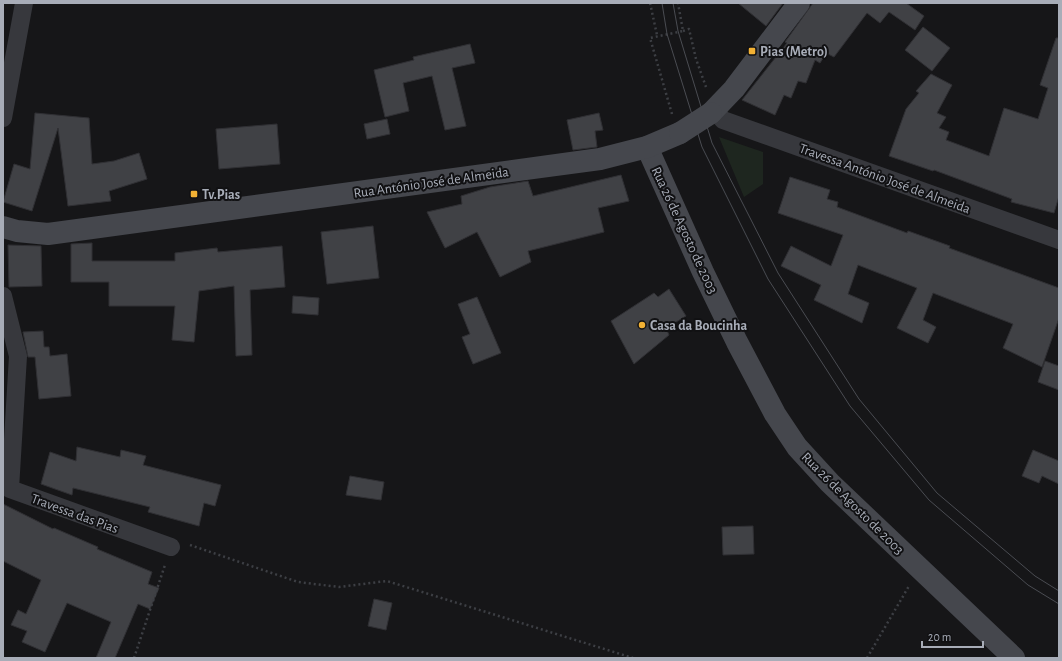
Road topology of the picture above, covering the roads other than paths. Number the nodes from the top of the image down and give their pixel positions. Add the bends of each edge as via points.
1 (24, 3) edge
2 (799, 3) edge
3 (713, 112) junction
4 (3, 118) edge
5 (647, 147) junction
6 (3, 227) edge
7 (1059, 240) edge
8 (3, 296) edge
9 (171, 548) road end
10 (1014, 658) edge

1 - 4 street
2 - 3 main road, Rua António José de Almeida via 734,89
3 - 5 main road, Rua António José de Almeida, bridge via 680,133
3 - 7 street, Travessa António José de Almeida via 723,120
5 - 6 main road, Rua António José de Almeida via 600,159 48,234
5 - 10 main road, Rua 26 de Agosto de 2003 via 703,272 775,414 797,447 830,483
8 - 9 street, Travessa das Pias via 18,356 10,489

